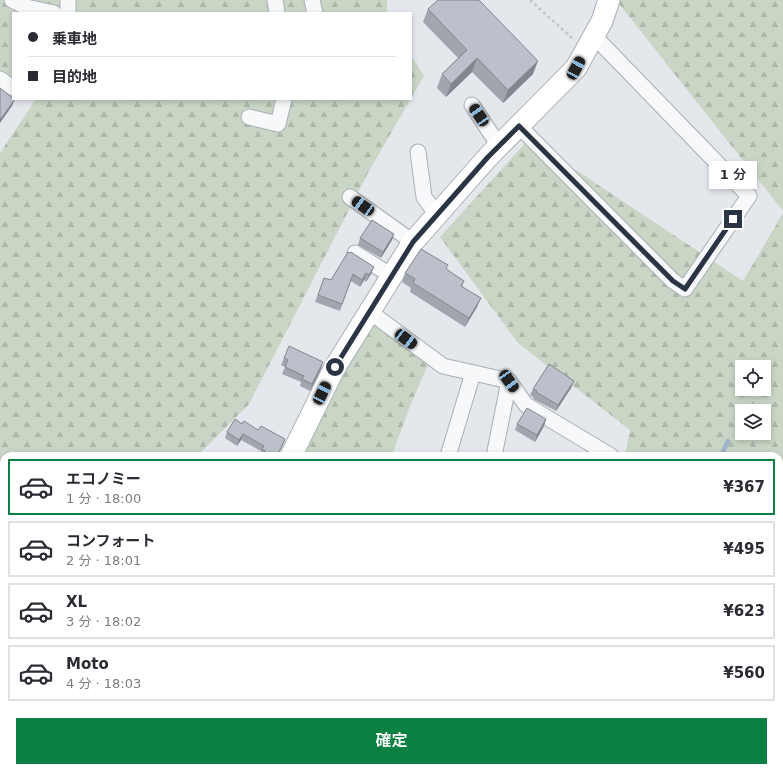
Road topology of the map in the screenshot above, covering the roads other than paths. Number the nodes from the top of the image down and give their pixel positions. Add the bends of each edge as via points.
1 (12, 0) edge
2 (68, 0) edge
3 (276, 0) edge
4 (312, 0) edge
5 (609, 0) edge
6 (50, 12) edge
7 (68, 12) edge
8 (277, 12) edge
9 (315, 12) edge
10 (590, 43) junction
11 (0, 79) edge
12 (12, 87) edge
13 (284, 100) edge
14 (472, 105) dead end
15 (249, 118) dead end
16 (519, 126) junction
17 (499, 146) junction
18 (418, 152) dead end
19 (350, 197) dead end
20 (437, 215) junction
21 (413, 242) junction
22 (355, 253) edge
23 (392, 276) junction
24 (370, 312) junction
25 (473, 373) junction
26 (509, 381) junction
27 (293, 452) edge
28 (449, 452) edge
29 (495, 452) edge
30 (604, 452) edge

1 - 6 street
2 - 7 street
3 - 8 street
4 - 9 street
5 - 10 street via 602,21
10 - 16 street via 576,68
10 - 16 street via 749,196 685,289 673,281
11 - 12 street
13 - 15 street via 278,124
14 - 17 street
16 - 17 street
17 - 20 street
18 - 20 street via 424,197
19 - 21 street
20 - 21 street
21 - 23 street
22 - 23 street
23 - 24 street
24 - 25 street via 443,366
24 - 27 street via 335,367
25 - 26 street
25 - 28 street
26 - 29 street
26 - 30 street via 526,405

